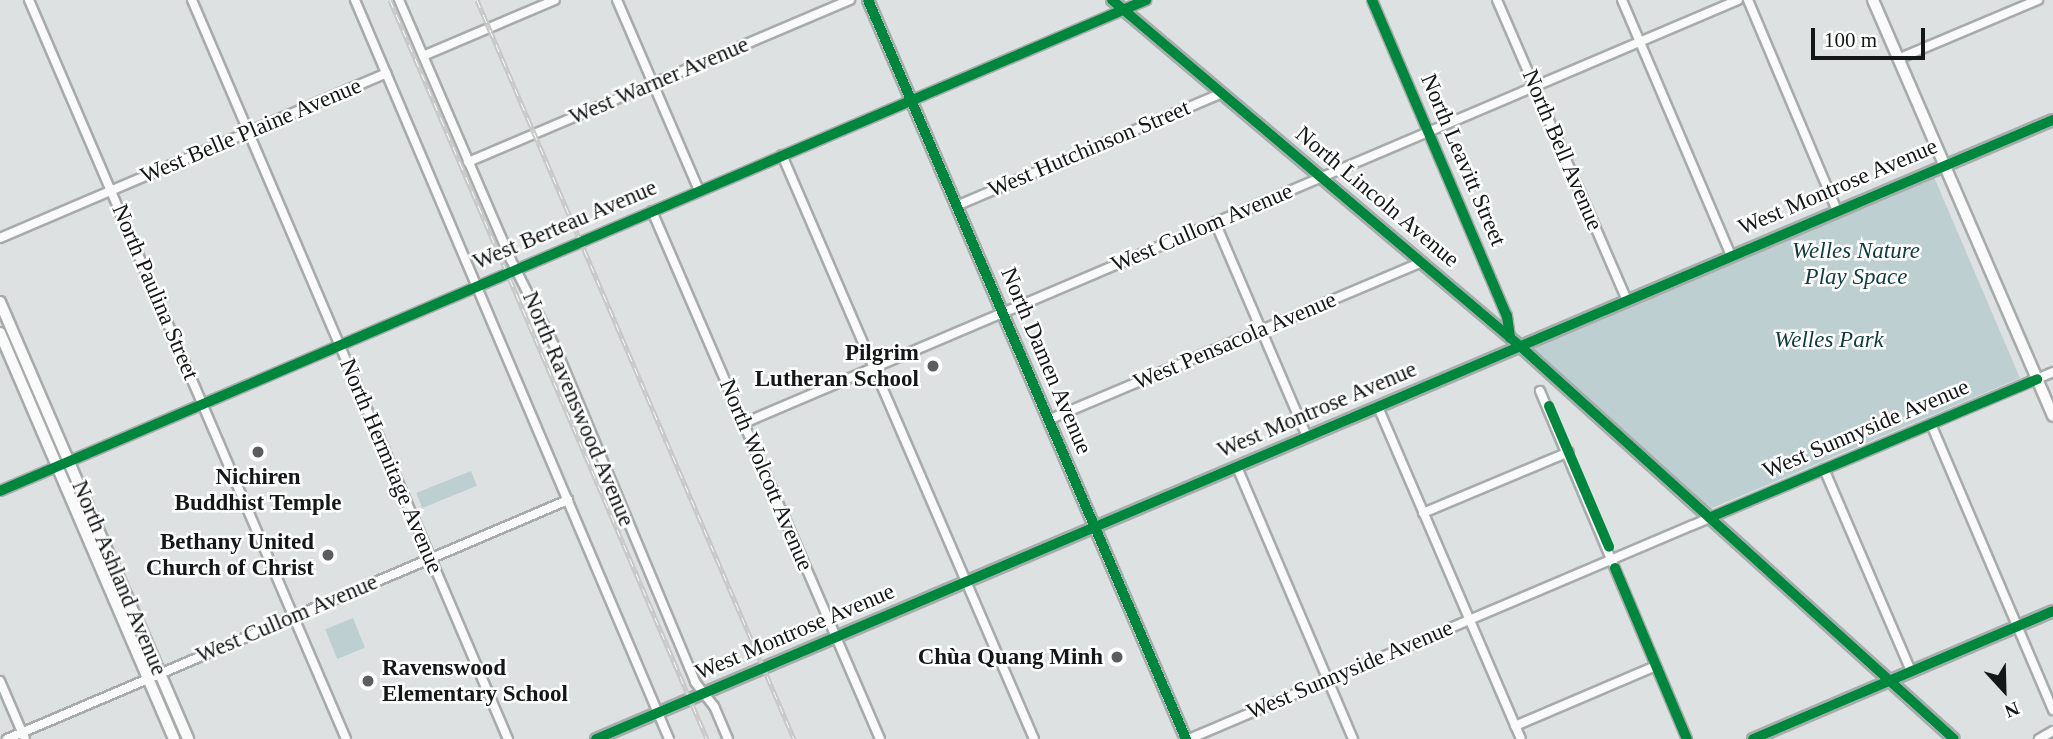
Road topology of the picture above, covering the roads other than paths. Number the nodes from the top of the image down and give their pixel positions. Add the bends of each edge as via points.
1 (29, 0) edge
2 (192, 0) edge
3 (355, 0) edge
4 (399, 0) edge
5 (555, 0) edge
6 (617, 0) edge
7 (850, 0) edge
8 (868, 0) edge
9 (1112, 0) edge
10 (1146, 0) edge
11 (1372, 0) edge
12 (1497, 0) edge
13 (1622, 0) edge
14 (1738, 0) edge
15 (1748, 0) edge
16 (1873, 0) edge
17 (2038, 0) edge
18 (1124, 10) junction
19 (1640, 42) junction
20 (423, 56) junction
21 (1898, 59) junction
22 (386, 73) junction
23 (653, 83) junction
24 (1535, 87) junction
25 (1222, 93) junction
26 (911, 100) junction
27 (2052, 122) edge
28 (247, 132) junction
29 (1429, 132) junction
30 (782, 155) junction
31 (468, 162) junction
32 (1944, 165) junction
33 (1321, 178) junction
34 (699, 190) junction
35 (111, 191) junction
36 (956, 206) junction
37 (652, 211) junction
38 (1837, 211) junction
39 (1215, 222) junction
40 (0, 238) edge
41 (1731, 256) junction
42 (1422, 262) junction
43 (516, 269) junction
44 (476, 286) junction
45 (1627, 300) junction
46 (0, 302) edge
47 (1003, 314) junction
48 (1261, 330) junction
49 (0, 333) edge
50 (1510, 338) junction
51 (339, 345) junction
52 (1520, 346) junction
53 (874, 369) junction
54 (2053, 372) edge
55 (2037, 379) junction
56 (1540, 391) dead end
57 (202, 404) junction
58 (1378, 407) junction
59 (2053, 416) edge
60 (1048, 421) junction
61 (744, 423) junction
62 (1931, 424) junction
63 (1307, 437) junction
64 (1569, 452) junction
65 (68, 461) junction
66 (57, 466) junction
67 (1237, 467) junction
68 (1824, 469) junction
69 (0, 491) edge
70 (568, 500) junction
71 (1423, 513) junction
72 (1711, 517) junction
73 (1094, 528) junction
74 (431, 558) junction
75 (1612, 558) junction
76 (967, 582) junction
77 (2053, 611) edge
78 (294, 616) junction
79 (1469, 619) junction
80 (2017, 626) junction
81 (837, 637) junction
82 (1656, 666) junction
83 (1911, 671) junction
84 (160, 673) junction
85 (148, 678) junction
86 (1328, 679) junction
87 (0, 681) edge
88 (1889, 681) junction
89 (705, 693) junction
90 (2053, 710) edge
91 (657, 713) junction
92 (1515, 726) junction
93 (2053, 731) edge
94 (23, 736) edge
95 (7, 739) edge
96 (174, 739) edge
97 (188, 739) edge
98 (346, 739) edge
99 (508, 739) edge
100 (596, 739) edge
101 (669, 739) edge
102 (728, 739) edge
103 (880, 739) edge
104 (1034, 739) edge
105 (1187, 739) edge
106 (1353, 739) edge
107 (1521, 739) edge
108 (1687, 739) edge
109 (1753, 739) edge
110 (1954, 739) edge
111 (2039, 739) edge

1 - 35 street, North Paulina Street
2 - 28 street, North Hermitage Avenue
3 - 22 street, North Ravenswood Avenue
4 - 20 street, North Ravenswood Avenue
5 - 20 street
6 - 23 street
7 - 23 street, West Warner Avenue
8 - 26 street, North Damen Avenue
9 - 18 main road, North Lincoln Avenue
10 - 18 street, West Berteau Avenue
11 - 29 street, North Leavitt Street
12 - 24 street, North Bell Avenue
13 - 19 street
14 - 19 street, West Cullom Avenue
15 - 38 street
16 - 21 main road
17 - 21 street
18 - 25 main road, North Lincoln Avenue
18 - 26 street, West Berteau Avenue
19 - 24 street, West Cullom Avenue
19 - 41 street
20 - 31 street, North Ravenswood Avenue
21 - 32 main road
22 - 28 street, West Belle Plaine Avenue
22 - 44 street, North Ravenswood Avenue
23 - 31 street, West Warner Avenue
23 - 34 street
24 - 29 street, West Cullom Avenue
24 - 45 street, North Bell Avenue
25 - 33 main road, North Lincoln Avenue
25 - 36 street, West Hutchinson Street
26 - 30 street, West Berteau Avenue
26 - 36 street, North Damen Avenue
27 - 32 main road, West Montrose Avenue
28 - 35 street, West Belle Plaine Avenue
28 - 51 street, North Hermitage Avenue
29 - 33 street, West Cullom Avenue
29 - 50 street, North Leavitt Street via 1507,316
30 - 34 street, West Berteau Avenue
30 - 53 street
31 - 43 street, North Ravenswood Avenue
32 - 38 main road, West Montrose Avenue
32 - 55 main road
33 - 39 street, West Cullom Avenue
33 - 42 main road, North Lincoln Avenue
34 - 37 street, West Berteau Avenue
35 - 40 street, West Belle Plaine Avenue
35 - 57 street, North Paulina Street
36 - 47 street, North Damen Avenue
37 - 43 street, West Berteau Avenue
37 - 61 street, North Wolcott Avenue
38 - 41 main road, West Montrose Avenue
39 - 47 street, West Cullom Avenue
39 - 48 street
41 - 45 main road, West Montrose Avenue
42 - 48 street, West Pensacola Avenue
42 - 50 main road, North Lincoln Avenue
43 - 44 street, West Berteau Avenue
43 - 89 street, North Ravenswood Avenue via 556,349 695,682
44 - 51 street, West Berteau Avenue
44 - 70 street, North Ravenswood Avenue
45 - 52 main road, West Montrose Avenue
46 - 65 main road, North Ashland Avenue
47 - 53 street, West Cullom Avenue
47 - 60 street, North Damen Avenue
48 - 60 street, West Pensacola Avenue
48 - 63 street
49 - 66 main road, North Ashland Avenue
50 - 52 main road, North Lincoln Avenue
51 - 57 street, West Berteau Avenue
51 - 74 street, North Hermitage Avenue
52 - 58 main road, West Montrose Avenue
52 - 72 main road, North Lincoln Avenue
53 - 61 street, West Cullom Avenue
53 - 76 street
54 - 55 street, West Sunnyside Avenue
55 - 59 main road
55 - 62 street, West Sunnyside Avenue
56 - 64 street
57 - 65 street, West Berteau Avenue
57 - 78 street, North Paulina Street
58 - 63 main road, West Montrose Avenue
58 - 71 street
60 - 73 street, North Damen Avenue
61 - 81 street, North Wolcott Avenue
62 - 68 street, West Sunnyside Avenue
62 - 80 street
63 - 67 main road, West Montrose Avenue
64 - 71 street
64 - 75 street
65 - 66 street, West Berteau Avenue
65 - 84 main road, North Ashland Avenue
66 - 69 street, West Berteau Avenue
66 - 85 main road, North Ashland Avenue
67 - 73 main road, West Montrose Avenue
67 - 86 street
68 - 72 street, West Sunnyside Avenue
68 - 83 street
70 - 74 street, West Cullom Avenue
70 - 91 street, North Ravenswood Avenue
71 - 79 street
72 - 75 street, West Sunnyside Avenue
72 - 88 main road, North Lincoln Avenue
73 - 76 main road, West Montrose Avenue
73 - 105 main road, North Damen Avenue
74 - 78 street, West Cullom Avenue
74 - 99 street, North Hermitage Avenue
75 - 79 street, West Sunnyside Avenue
75 - 82 street
76 - 81 main road, West Montrose Avenue
76 - 104 street
77 - 80 street
78 - 84 street, West Cullom Avenue
78 - 98 street, North Paulina Street
79 - 86 street, West Sunnyside Avenue
79 - 92 street
80 - 83 street
80 - 90 street
81 - 89 main road, West Montrose Avenue
81 - 103 street, North Wolcott Avenue
82 - 92 street
82 - 108 street
83 - 88 street
84 - 85 street, West Cullom Avenue
84 - 97 main road, North Ashland Avenue
85 - 94 street, West Cullom Avenue
85 - 96 main road, North Ashland Avenue
86 - 105 street, West Sunnyside Avenue
86 - 106 street
87 - 94 street
88 - 109 street
88 - 110 main road, North Lincoln Avenue
89 - 91 main road, West Montrose Avenue
89 - 102 street, North Ravenswood Avenue
91 - 100 main road, West Montrose Avenue
91 - 101 street, North Ravenswood Avenue
92 - 107 street
93 - 111 street
94 - 95 street, West Cullom Avenue

